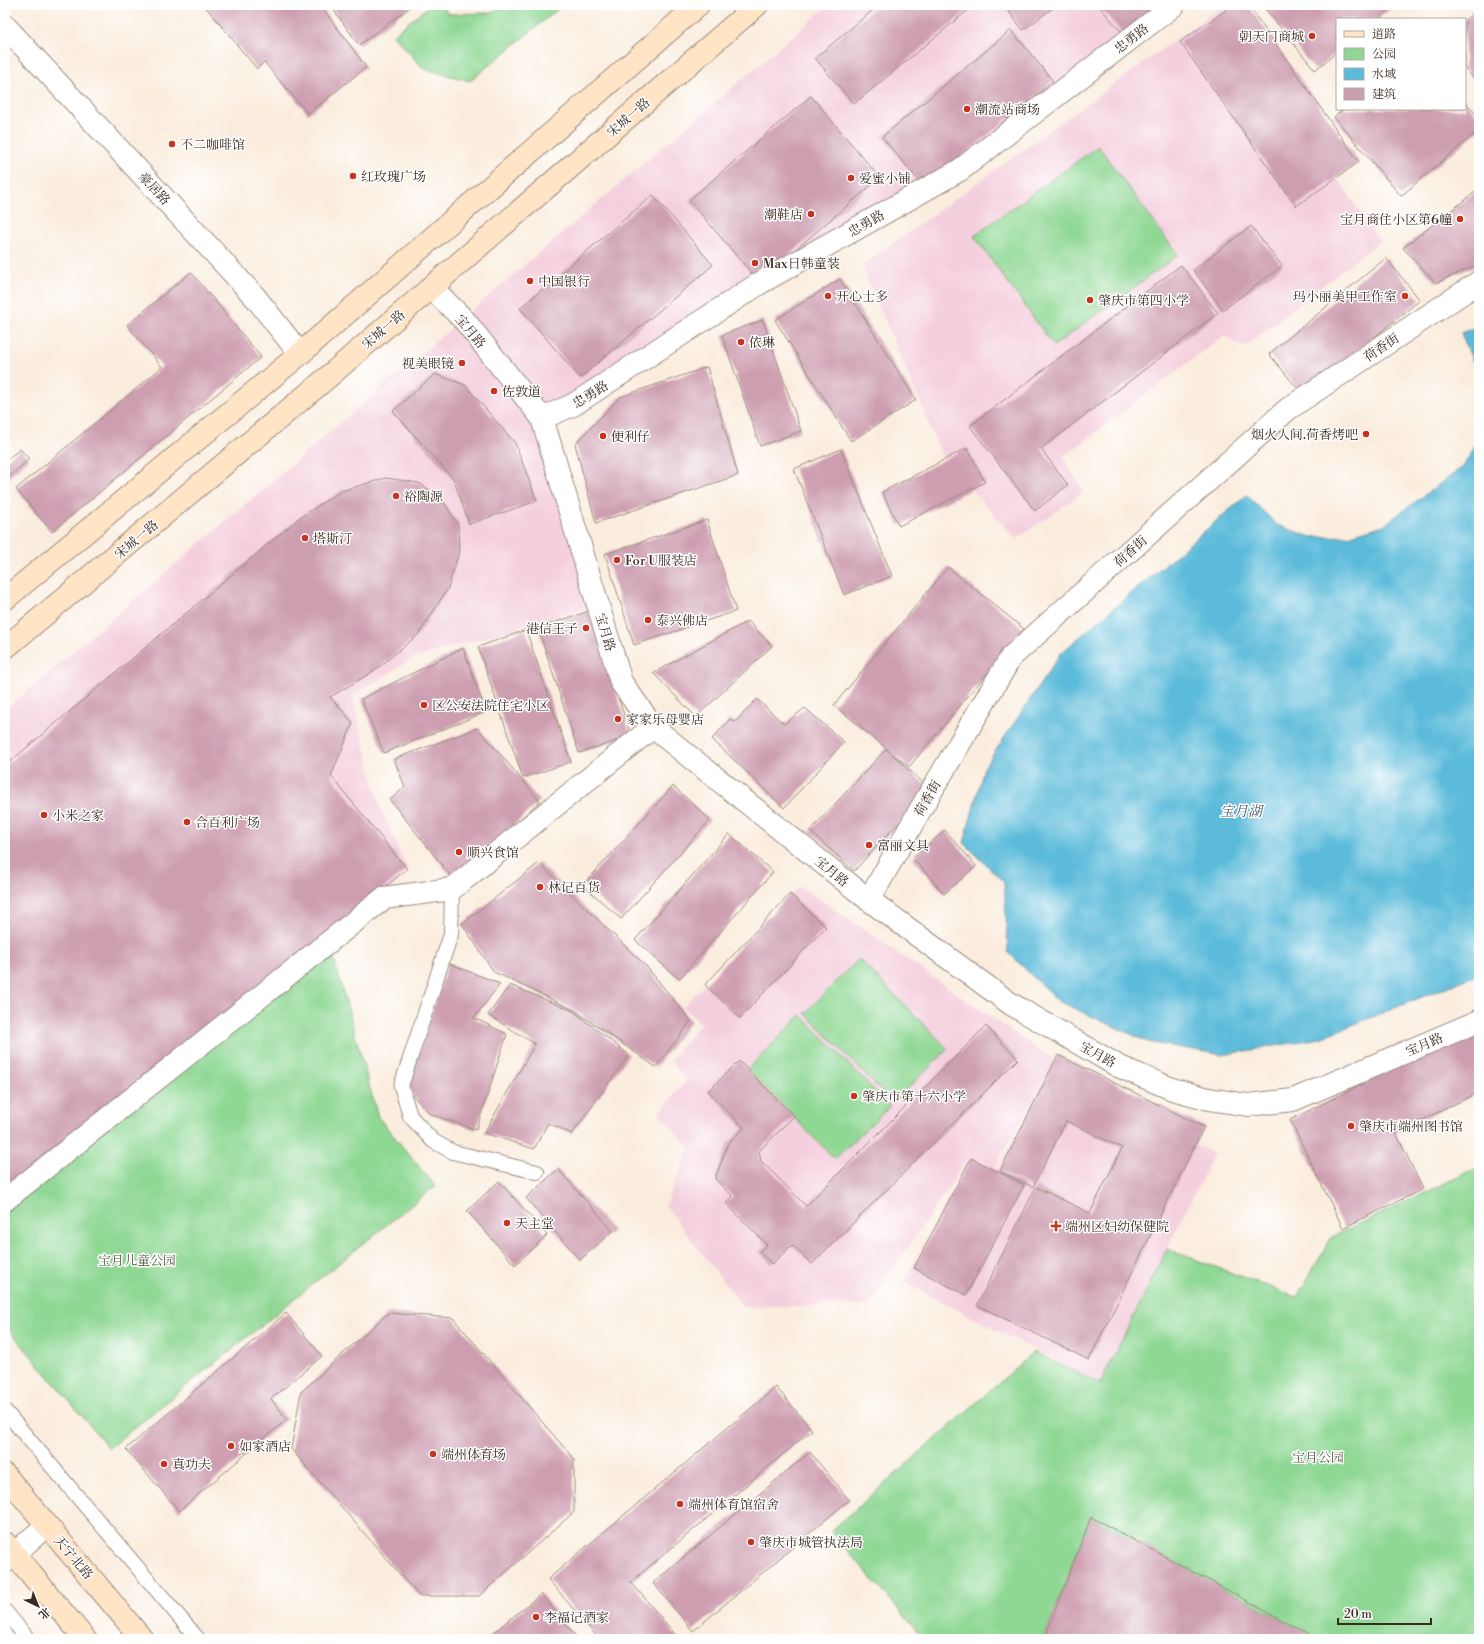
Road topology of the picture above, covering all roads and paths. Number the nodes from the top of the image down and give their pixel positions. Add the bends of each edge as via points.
1 (698, 5) edge
2 (757, 5) edge
3 (1174, 5) edge
4 (5, 26) edge
5 (1479, 282) edge
6 (431, 287) junction
7 (300, 354) junction
8 (542, 418) junction
9 (5, 599) edge
10 (5, 648) edge
11 (653, 727) junction
12 (452, 889) junction
13 (869, 900) junction
14 (1479, 1021) edge
15 (537, 1172) dead end
16 (5, 1200) edge
17 (5, 1411) edge
18 (5, 1475) edge
19 (47, 1525) junction
20 (8, 1553) edge
21 (5, 1611) edge
22 (28, 1639) edge
23 (85, 1639) edge
24 (142, 1639) edge
25 (198, 1639) edge

1 - 7 main road
2 - 6 main road, 宋城一路
3 - 8 street, 忠勇路 via 960,170 760,283 573,405
4 - 7 street, 豪居路 via 256,298
5 - 13 street, 荷香街 via 1288,409 1011,657
6 - 8 street, 宝月路 via 464,321
6 - 10 main road, 宋城一路 via 322,382
7 - 9 main road
8 - 11 street, 宝月路 via 621,682
11 - 12 street
11 - 13 street, 宝月路
12 - 15 lane via 451,934 401,1086 410,1116 432,1141 453,1152
12 - 16 street via 384,898
13 - 14 street, 宝月路 via 1011,1004 1118,1066 1172,1089 1209,1099 1248,1106 1292,1100
17 - 25 lane
18 - 19 main road, 天宁北路
19 - 20 street
19 - 24 main road, 天宁北路
20 - 23 main road
21 - 22 lane

